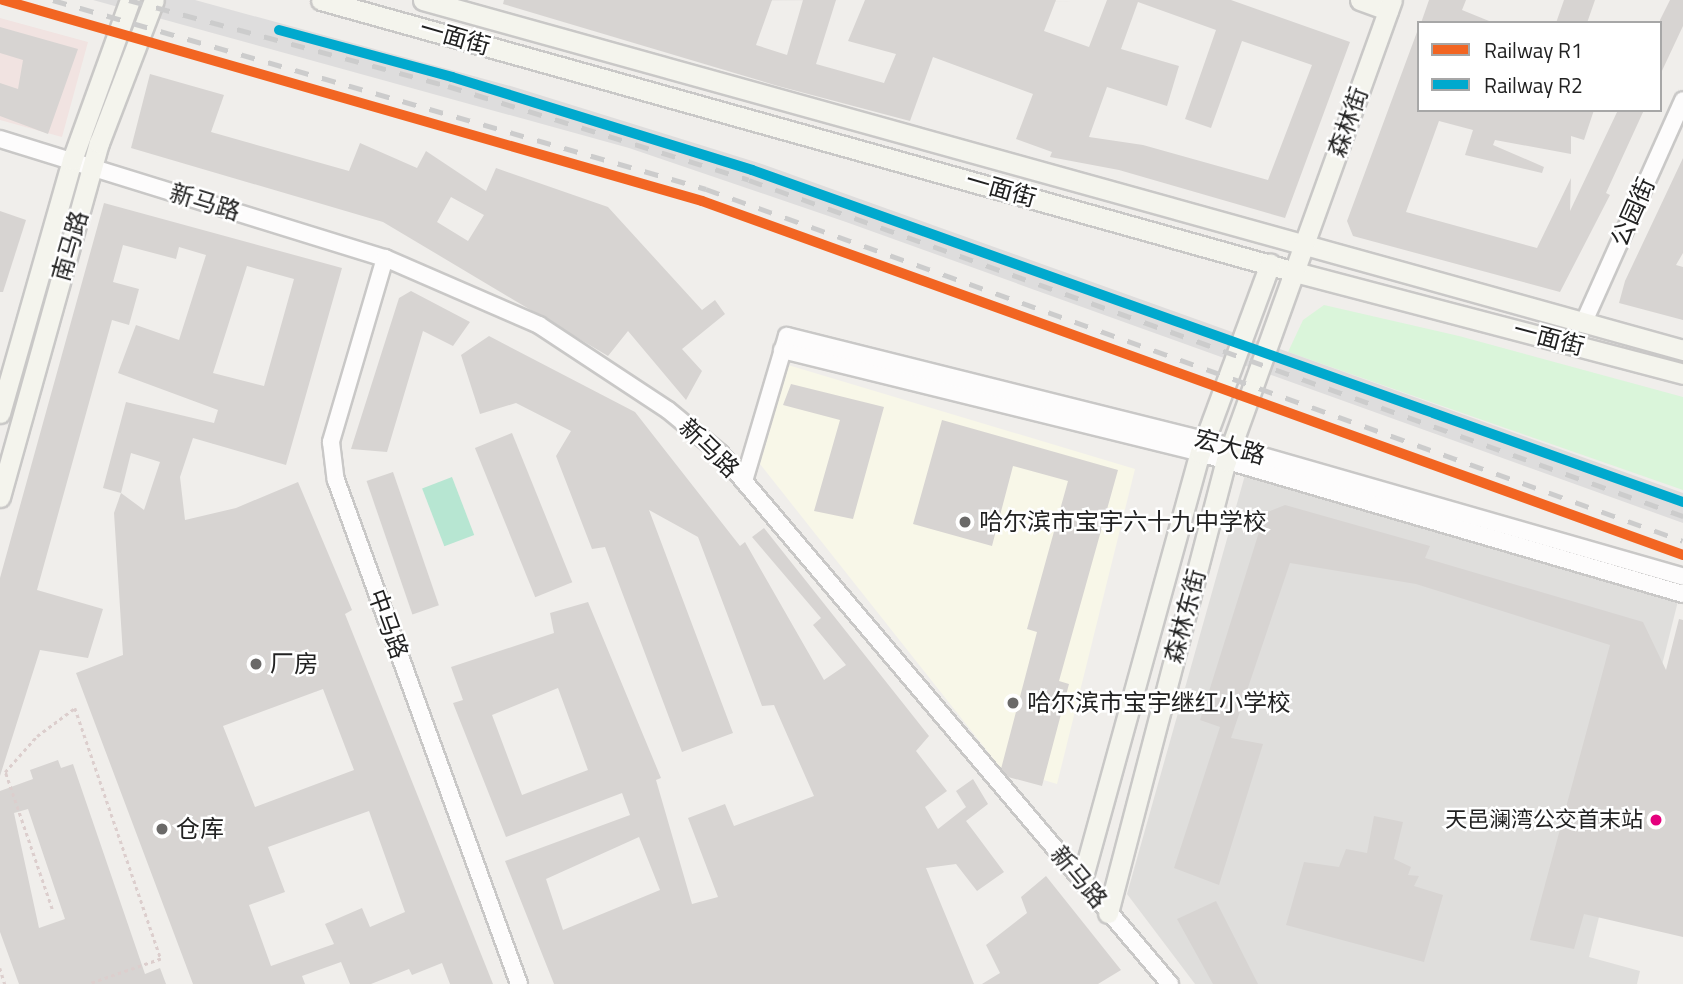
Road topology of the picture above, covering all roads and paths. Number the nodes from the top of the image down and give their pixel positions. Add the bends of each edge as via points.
1 (130, 0) edge
2 (154, 0) edge
3 (321, 0) edge
4 (423, 0) edge
5 (1360, 0) edge
6 (1390, 5) edge
7 (1683, 100) edge
8 (0, 139) edge
9 (72, 160) junction
10 (92, 166) junction
11 (1303, 244) junction
12 (386, 258) junction
13 (1270, 264) junction
14 (1296, 272) junction
15 (1583, 324) junction
16 (1683, 350) edge
17 (1683, 374) edge
18 (0, 413) edge
19 (1202, 447) junction
20 (1228, 454) junction
21 (744, 481) junction
22 (0, 497) edge
23 (1683, 577) edge
24 (1683, 594) edge
25 (1082, 880) junction
26 (52, 909) dead end
27 (1108, 913) junction
28 (0, 968) edge
29 (5, 984) edge
30 (89, 984) edge
31 (519, 984) edge
32 (1170, 984) edge

1 - 9 main road, 南马路
2 - 10 main road, 南马路
3 - 13 main road, 一面街
4 - 11 main road, 一面街
5 - 6 main road
6 - 11 main road, 森林街
7 - 15 street, 公园街
8 - 9 street, 新马路
9 - 10 street, 新马路
9 - 18 main road, 南马路
10 - 12 street, 新马路
10 - 22 main road, 南马路
11 - 14 main road, 森林东街
11 - 15 main road, 一面街
12 - 21 street, 新马路 via 539,326 668,410 720,453
12 - 31 street, 中马路 via 331,442 336,480
13 - 14 main road, 一面街
13 - 19 main road, 森林东街
14 - 17 main road, 一面街
14 - 20 main road, 森林东街
15 - 16 main road, 一面街
19 - 20 street, 宏大路
19 - 21 street, 宏大路 via 787,336
19 - 25 main road, 森林东街
20 - 23 street, 宏大路
20 - 24 street, 宏大路
20 - 27 main road, 森林东街
21 - 25 street, 新马路
25 - 27 street, 新马路
26 - 30 path via 5,772 37,736 75,708 161,959
27 - 32 street, 新马路
28 - 29 path

